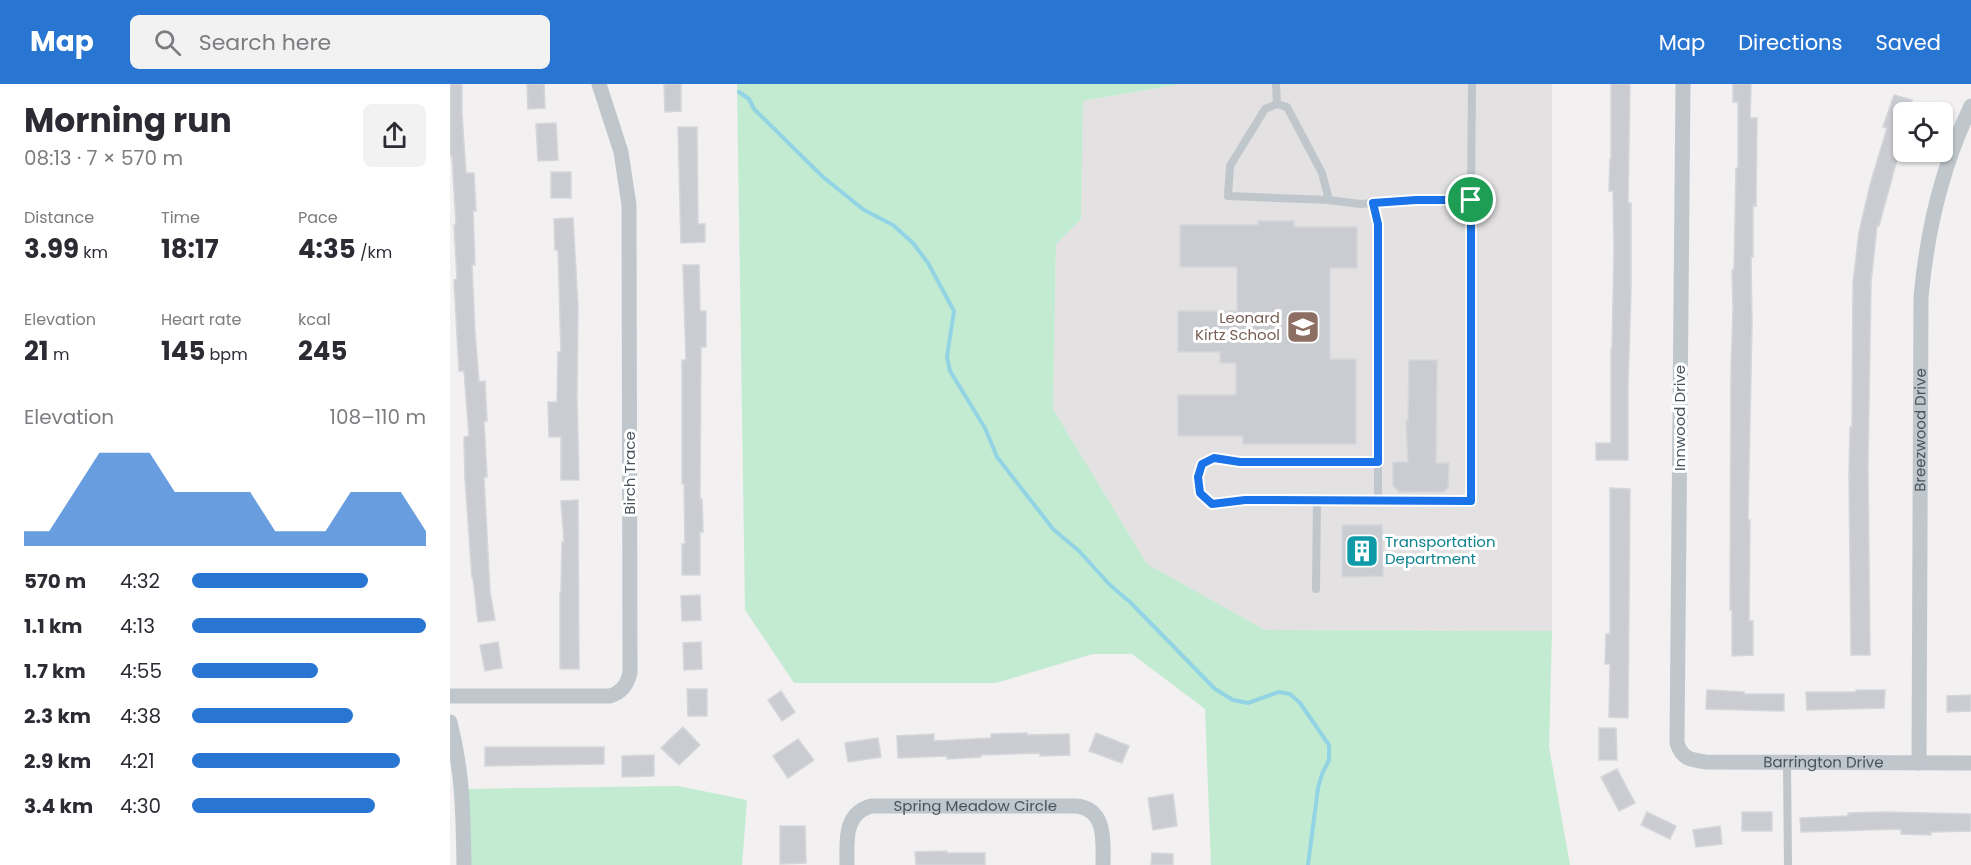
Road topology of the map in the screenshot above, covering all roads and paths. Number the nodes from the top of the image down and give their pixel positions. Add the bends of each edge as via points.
1 (599, 84) edge
2 (1276, 84) edge
3 (1472, 84) edge
4 (1683, 84) edge
5 (1277, 104) junction
6 (1971, 105) edge
7 (1329, 200) junction
8 (1471, 200) junction
9 (1373, 203) junction
10 (1378, 462) junction
11 (1317, 500) junction
12 (1378, 501) junction
13 (1316, 589) dead end
14 (450, 696) edge
15 (450, 722) edge
16 (1680, 752) joint
17 (1787, 763) junction
18 (1919, 763) junction
19 (1971, 763) edge
20 (464, 865) edge
21 (847, 865) edge
22 (1103, 865) edge
23 (1788, 865) edge

1 - 14 street, Birch Trace via 621,152 629,205 628,682 610,696
2 - 5 lane
3 - 8 lane
4 - 16 street, Innwood Drive via 1677,743
5 - 7 lane via 1287,107 1322,173
5 - 7 lane via 1265,109 1230,166 1228,195
6 - 18 street, Breezwood Drive via 1935,206 1921,297
7 - 9 lane
8 - 9 lane
8 - 12 lane via 1471,501
9 - 10 lane via 1378,224
10 - 11 lane via 1240,462 1214,458 1202,464 1198,477 1200,493 1212,504
10 - 12 lane
11 - 12 lane
11 - 13 lane
15 - 20 street via 463,789
16 - 17 street, Barrington Drive via 1690,760 1706,762
17 - 18 street, Barrington Drive
17 - 23 lane
18 - 19 street, Barrington Drive
21 - 22 street, Spring Meadow Circle via 848,828 857,813 871,806 1076,806 1088,810 1100,822

